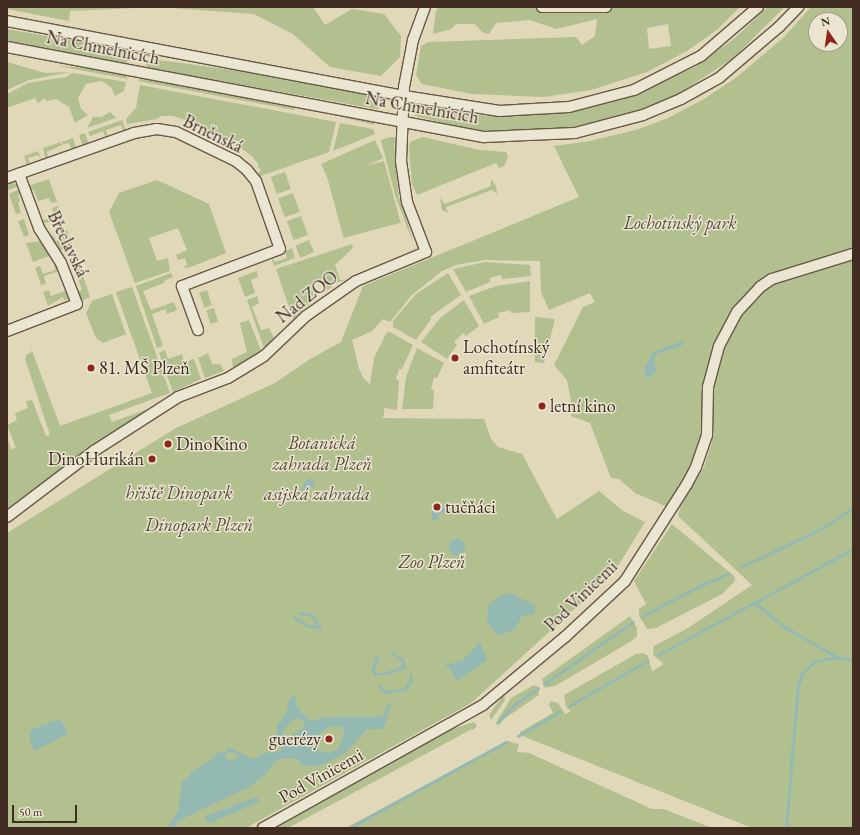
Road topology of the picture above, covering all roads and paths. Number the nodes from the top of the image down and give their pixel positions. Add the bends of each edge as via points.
1 (424, 7) edge
2 (542, 7) edge
3 (606, 7) edge
4 (758, 7) edge
5 (796, 9) edge
6 (7, 21) edge
7 (7, 47) edge
8 (404, 96) junction
9 (402, 122) junction
10 (19, 174) junction
11 (7, 178) edge
12 (853, 254) edge
13 (7, 330) edge
14 (198, 330) dead end
15 (7, 517) edge
16 (263, 828) edge

1 - 8 street, Nad ZOO via 414,40
2 - 3 street
4 - 8 street, Na Chmelnicích via 701,56 668,75 634,90 576,105 500,111
5 - 9 street, Na Chmelnicích via 719,78 681,99 643,115 575,133 485,137
6 - 8 street, Na Chmelnicích
7 - 9 street, Na Chmelnicích
8 - 9 street, Nad ZOO
9 - 15 street, Nad ZOO via 401,161 407,202 426,252 356,281 306,316 264,356 228,378 178,397 94,451
10 - 11 street, Brněnská
10 - 13 street, Břeclavská via 39,228 61,263 77,304
10 - 14 street, Brněnská via 134,133 157,129 176,132 247,170 256,181 280,249 182,286
12 - 16 street, Pod Vinicemi via 772,280 760,287 737,312 719,346 708,387 707,435 696,467 625,581 565,637 483,705

